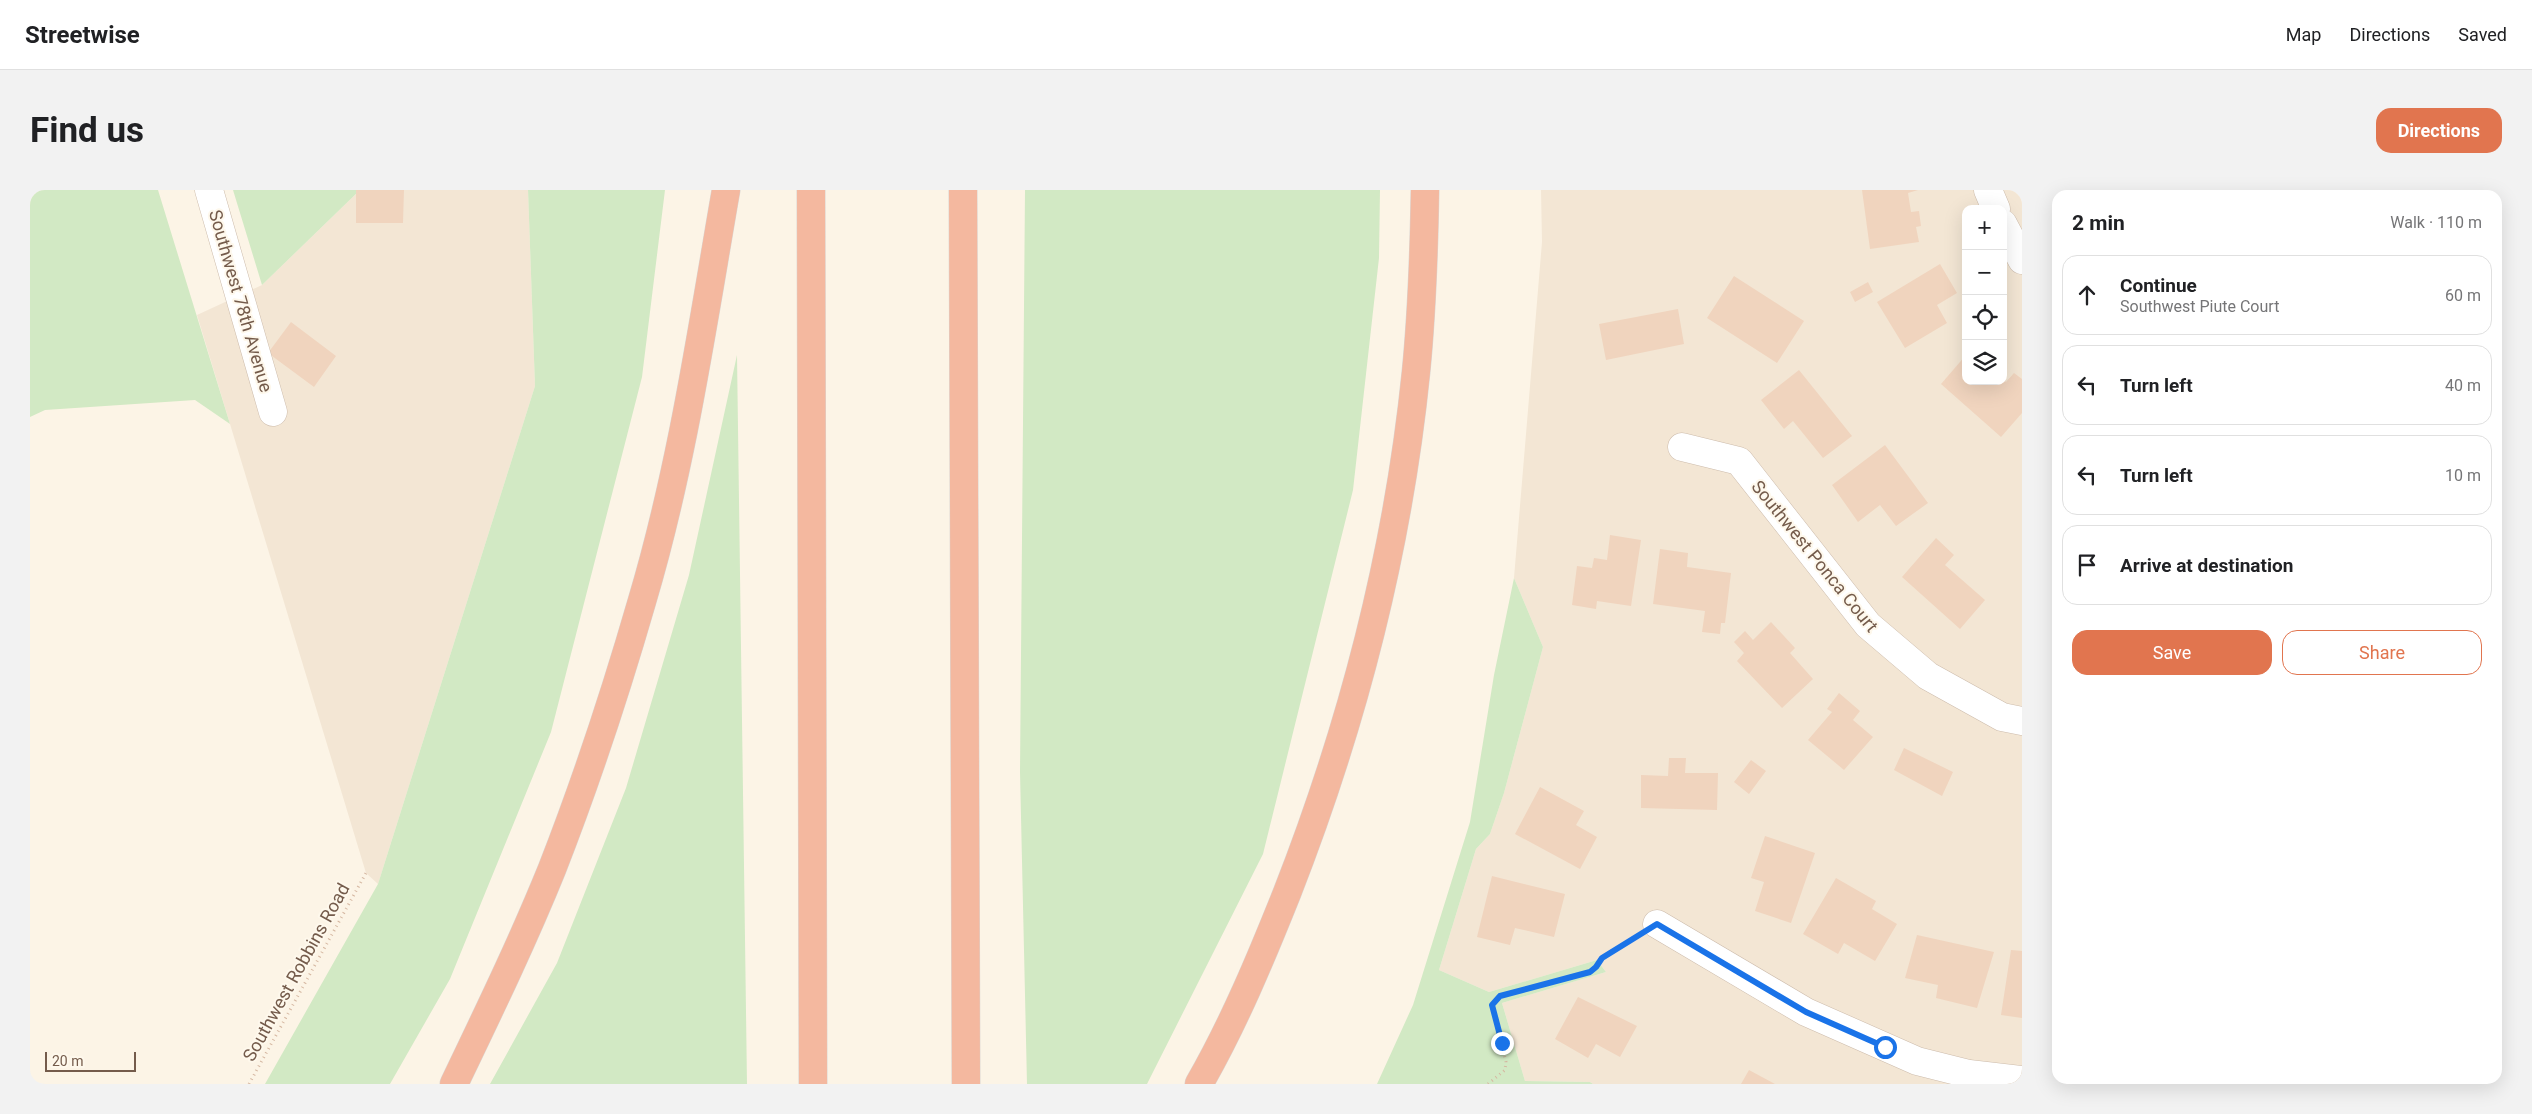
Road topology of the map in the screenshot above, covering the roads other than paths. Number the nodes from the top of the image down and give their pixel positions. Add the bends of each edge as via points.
1 (209, 190) edge
2 (726, 190) edge
3 (811, 190) edge
4 (963, 190) edge
5 (1425, 190) edge
6 (1988, 190) edge
7 (1994, 205) edge
8 (2007, 232) edge
9 (2022, 260) edge
10 (273, 412) dead end
11 (1682, 447) dead end
12 (2022, 721) edge
13 (1657, 924) road end
14 (2022, 1080) edge
15 (454, 1084) edge
16 (814, 1084) edge
17 (966, 1084) edge
18 (1199, 1084) edge

1 - 10 street, Southwest 78th Avenue
2 - 15 highway via 685,425 643,600 600,736 552,869
3 - 16 highway
4 - 17 highway
5 - 18 highway via 1416,372 1401,477 1378,598 1354,692 1309,836 1271,933 1216,1055
6 - 7 street
8 - 9 street
11 - 12 street, Southwest Ponca Court via 1738,461 1868,625 1928,676 2002,717
13 - 14 street via 1806,1012 1917,1062 1969,1074

